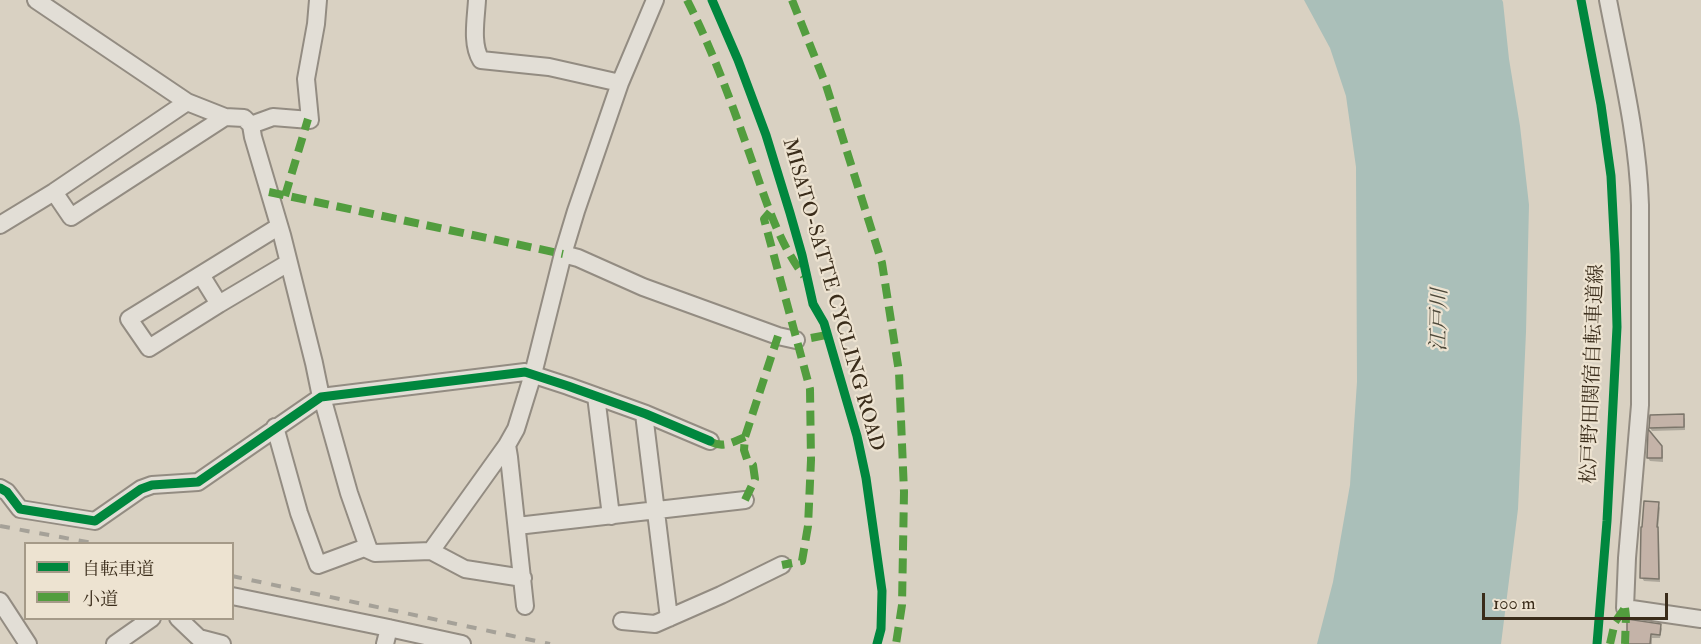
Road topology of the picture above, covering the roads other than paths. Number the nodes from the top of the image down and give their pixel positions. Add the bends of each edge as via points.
1 (36, 0) edge
2 (318, 0) edge
3 (477, 0) edge
4 (655, 0) edge
5 (1608, 0) edge
6 (620, 83) junction
7 (187, 102) junction
8 (225, 117) junction
9 (251, 125) junction
10 (54, 192) junction
11 (1, 223) edge
12 (278, 227) junction
13 (563, 254) junction
14 (288, 263) junction
15 (201, 275) junction
16 (219, 304) junction
17 (796, 340) dead end
18 (533, 374) junction
19 (596, 396) junction
20 (321, 397) junction
21 (644, 414) junction
22 (275, 427) junction
23 (710, 441) dead end
24 (507, 445) junction
25 (0, 488) edge
26 (745, 500) dead end
27 (656, 509) junction
28 (611, 516) junction
29 (517, 526) junction
30 (369, 550) junction
31 (431, 550) junction
32 (782, 565) dead end
33 (523, 578) junction
34 (234, 597) edge
35 (0, 601) edge
36 (525, 606) dead end
37 (669, 618) junction
38 (1701, 619) edge
39 (149, 620) edge
40 (180, 620) edge
41 (622, 621) dead end
42 (387, 636) edge
43 (28, 644) edge
44 (115, 644) edge
45 (222, 644) edge
46 (462, 644) edge

1 - 7 street
2 - 9 street via 306,79 310,120 273,117
3 - 6 street via 477,52 482,60 557,68
4 - 6 street
5 - 38 street via 1630,114 1640,205 1640,405 1625,608
6 - 13 street
7 - 8 street
7 - 10 street
8 - 9 street via 244,118
8 - 10 street via 71,217
9 - 12 street
10 - 11 street
12 - 14 street
12 - 15 street
13 - 17 street via 643,287
13 - 18 street
14 - 16 street
14 - 20 street
15 - 16 street
15 - 16 street via 129,319 149,348
18 - 19 street
18 - 20 street
18 - 24 street
19 - 21 street
19 - 28 street
20 - 22 street
20 - 30 street
21 - 23 street
21 - 27 street
22 - 25 street via 198,482 141,489 95,521 20,509
22 - 30 street via 318,565 364,548
24 - 29 street
24 - 31 street
26 - 27 street
27 - 28 street
27 - 37 street
28 - 29 street
29 - 33 street
30 - 31 street
31 - 33 street via 465,569
32 - 37 street
33 - 36 street
34 - 42 street
35 - 43 street
37 - 41 street via 654,624
39 - 44 street
40 - 45 street via 199,638
42 - 46 street

